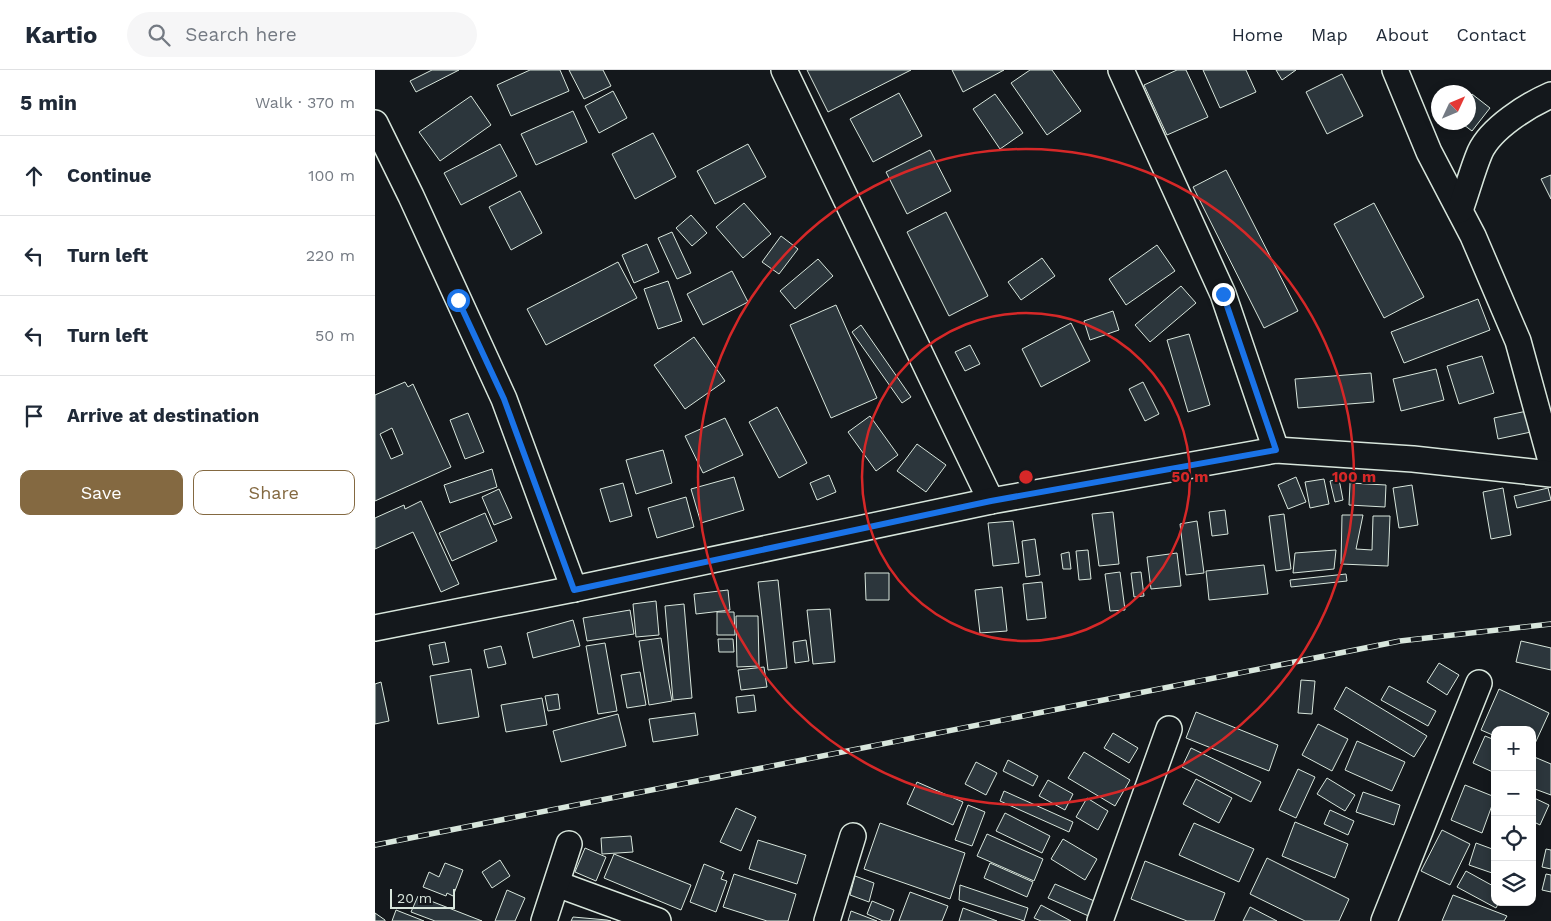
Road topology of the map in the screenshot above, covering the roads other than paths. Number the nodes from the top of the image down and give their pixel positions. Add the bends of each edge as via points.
1 (784, 70) edge
2 (1121, 70) edge
3 (1395, 70) edge
4 (1551, 95) edge
5 (375, 123) edge
6 (1460, 210) junction
7 (1276, 450) junction
8 (1551, 461) edge
9 (1551, 474) edge
10 (991, 501) junction
11 (574, 590) junction
12 (375, 628) edge
13 (1479, 683) dead end
14 (1169, 729) dead end
15 (853, 836) dead end
16 (569, 844) dead end
17 (557, 884) junction
18 (544, 921) edge
19 (658, 921) edge
20 (827, 921) edge
21 (1100, 921) edge
22 (1384, 921) edge

1 - 10 street
2 - 7 street via 1223,294
3 - 6 street via 1429,152
4 - 6 street via 1531,104 1496,131 1481,151
5 - 11 street via 504,399
6 - 8 street via 1517,342
7 - 9 street via 1413,459
7 - 10 street
10 - 11 street
11 - 12 street
13 - 22 street
14 - 21 street
15 - 20 street
16 - 17 street
17 - 18 street
17 - 19 street

